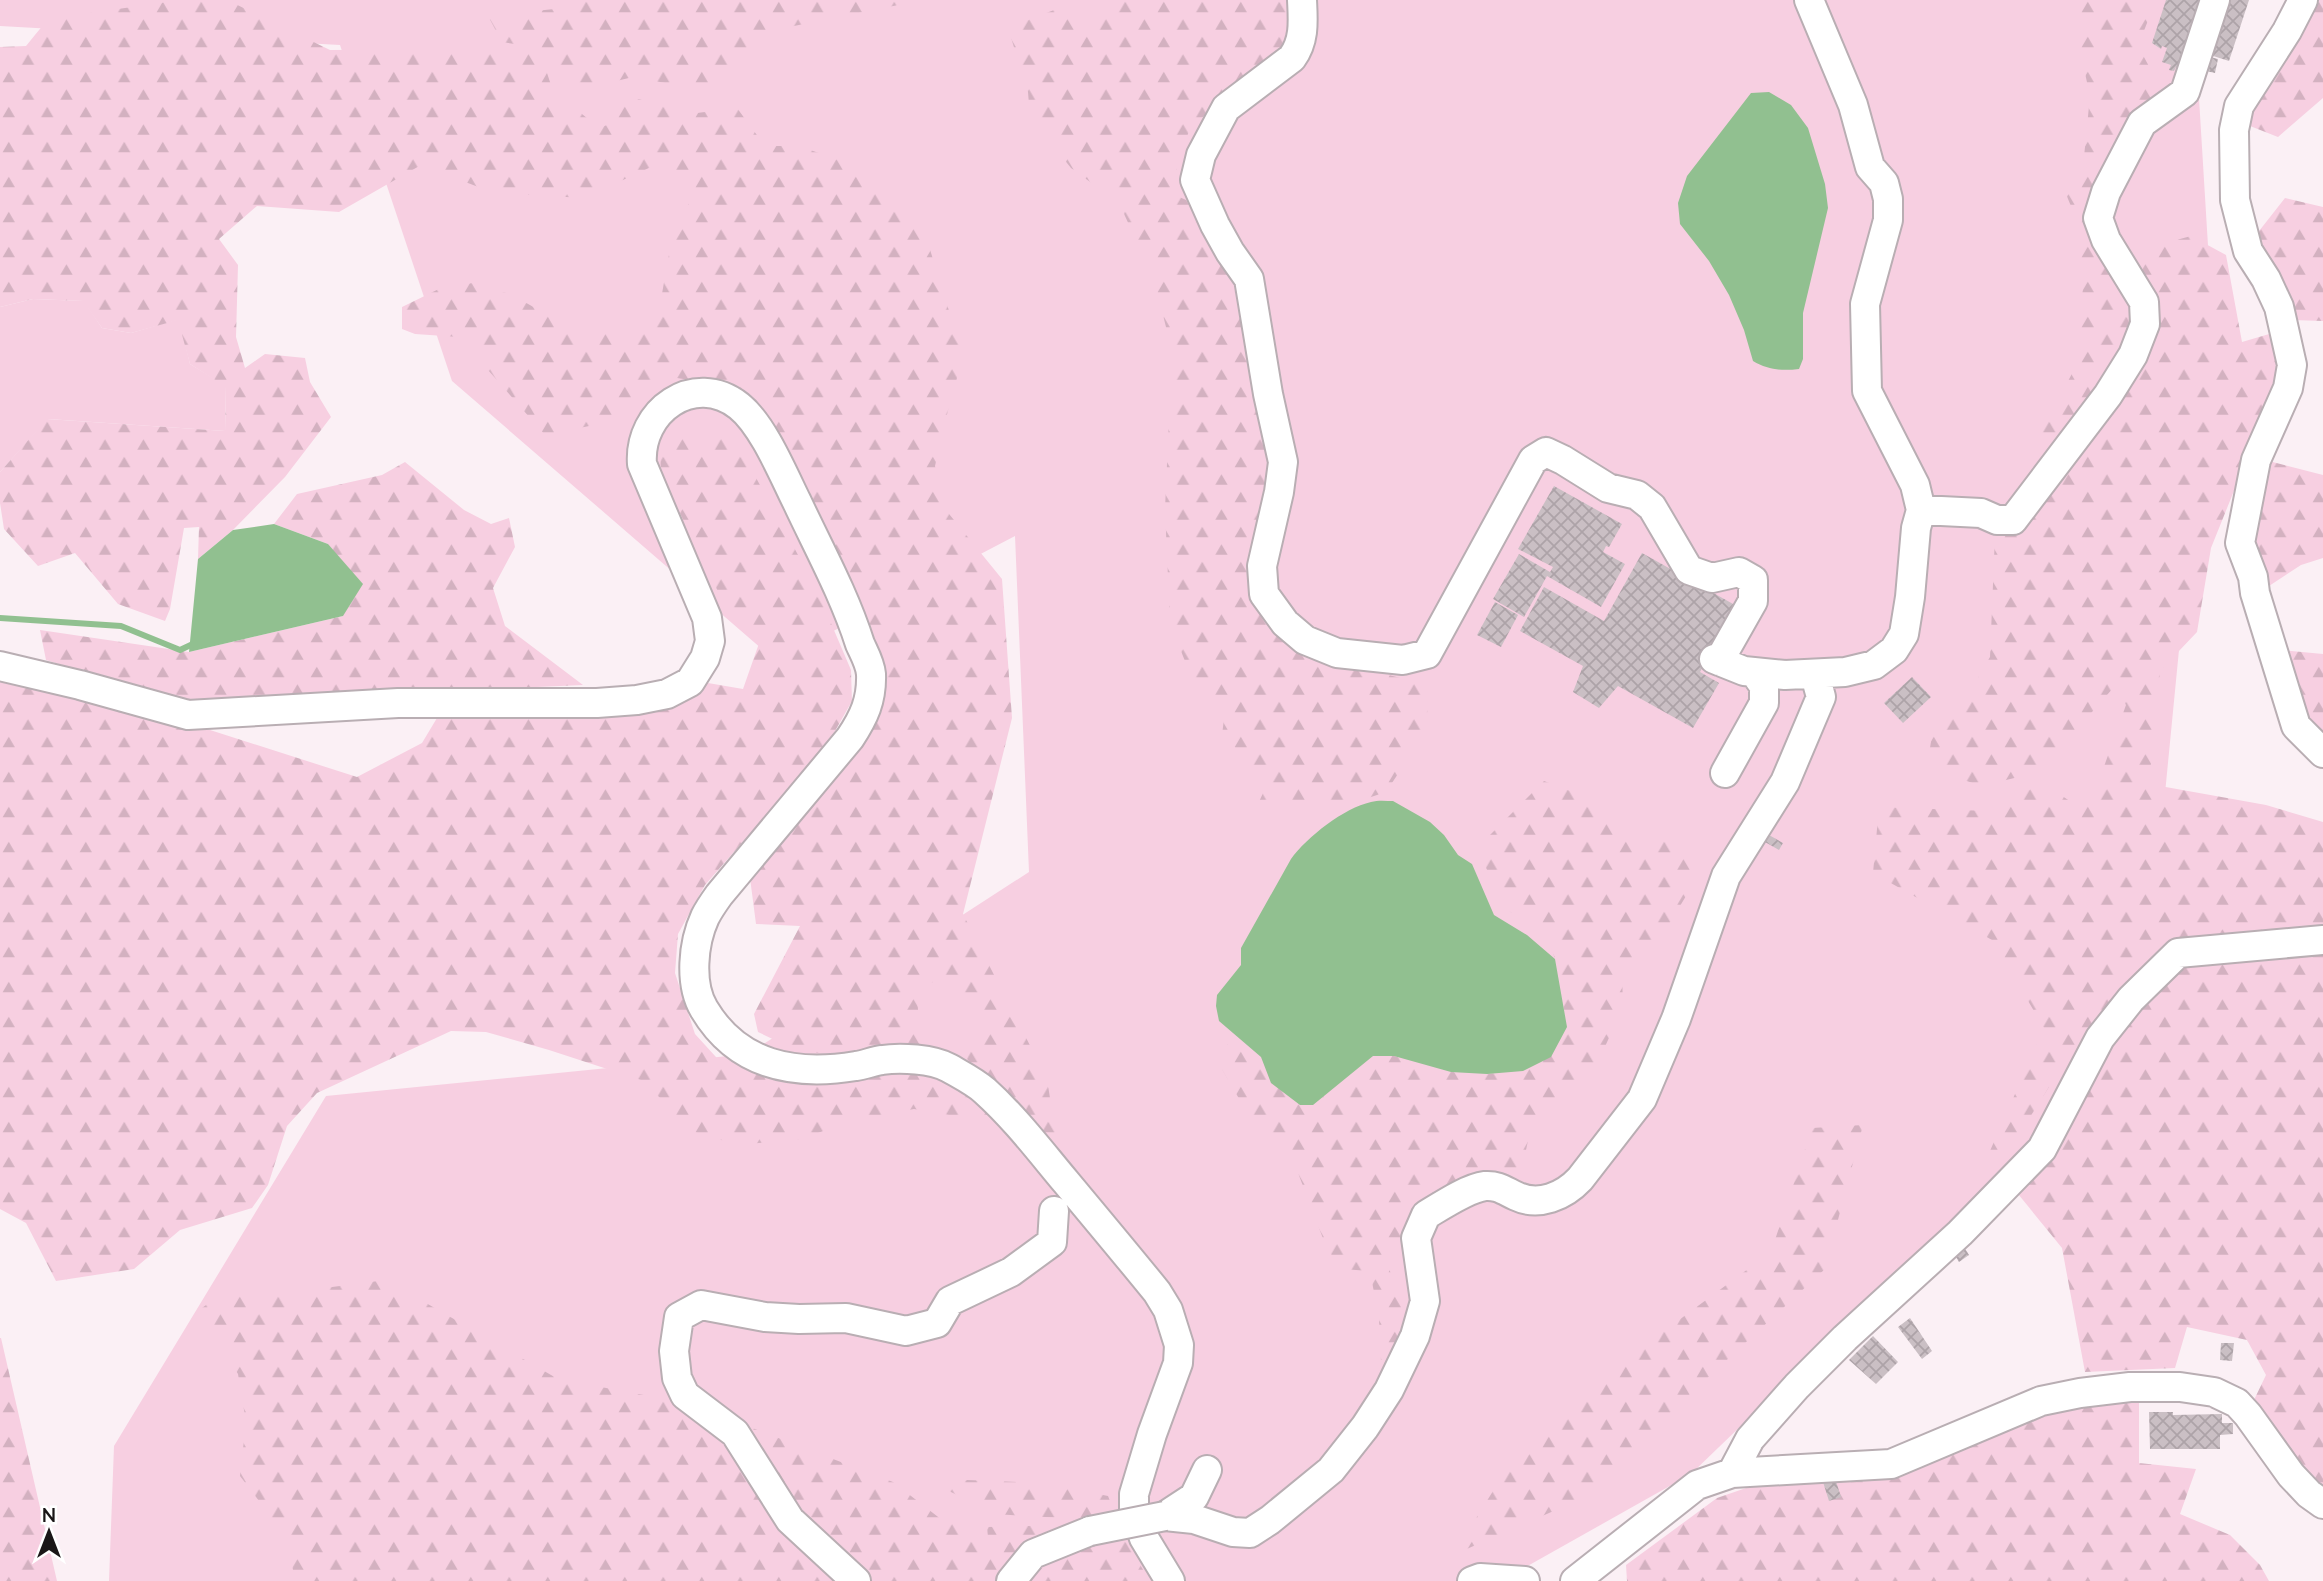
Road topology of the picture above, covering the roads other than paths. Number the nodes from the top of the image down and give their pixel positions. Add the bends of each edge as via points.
1 (1302, 0) edge
2 (1809, 0) edge
3 (2215, 0) edge
4 (2303, 0) edge
5 (1921, 510) junction
6 (0, 666) edge
7 (1754, 672) junction
8 (1815, 675) junction
9 (2323, 753) edge
10 (1726, 774) dead end
11 (2323, 940) edge
12 (1054, 1211) dead end
13 (1208, 1470) dead end
14 (1732, 1473) junction
15 (2323, 1504) edge
16 (1165, 1516) junction
17 (1521, 1580) edge
18 (856, 1581) edge
19 (1011, 1581) edge
20 (1170, 1581) edge
21 (1472, 1581) edge
22 (1576, 1581) edge

1 - 7 street via 1300,47 1226,108 1201,155 1195,180 1215,225 1249,279 1283,462 1262,566 1264,594 1304,640 1326,649 1403,660 1427,654 1533,460 1546,452 1608,488 1637,495 1652,508 1689,570 1712,578 1739,572 1753,580 1753,601 1717,660
2 - 5 street via 1853,105 1870,167 1884,183 1888,199 1888,220 1865,304 1867,391 1915,485
3 - 5 street via 2185,92 2142,123 2106,192 2098,218 2106,240 2144,302 2145,324 2133,355 2014,520
4 - 9 street via 2239,106 2234,130 2235,200 2248,251 2279,307 2292,365 2288,388 2256,460 2240,543 2296,726
5 - 8 street via 1904,634 1894,650 1874,665
6 - 20 street via 188,715 398,703 597,703 667,694 690,682 710,641 707,618 642,464 641,448 654,418 684,395 723,397 740,407 775,458 850,612 870,670 871,696 850,738 719,895 705,918 694,964 701,1004 713,1025 741,1050 769,1064 821,1069 910,1059 946,1066 984,1089 1157,1292 1180,1345 1134,1494 1134,1510 1144,1538
7 - 8 street
7 - 10 street via 1764,686 1764,703
8 - 16 street via 1821,697 1785,782 1726,876 1676,1019 1642,1098 1580,1179 1570,1191 1530,1201 1498,1186 1482,1186 1426,1216 1416,1238 1425,1301 1415,1336 1389,1390 1331,1470 1250,1533
11 - 14 street via 2178,953 2131,999 2100,1038 2042,1149 1797,1386 1750,1439
12 - 18 street via 1052,1242 1011,1272 950,1301 937,1323 906,1331 846,1318 765,1317 701,1305 679,1317 674,1351 677,1378 685,1395 735,1433 790,1520
13 - 16 street via 1194,1497
14 - 15 street via 1891,1464 2041,1401 2130,1387 2180,1387 2214,1392 2237,1403 2291,1475
14 - 22 street via 1697,1485
16 - 19 street, bridge via 1090,1531 1033,1554
17 - 21 street

